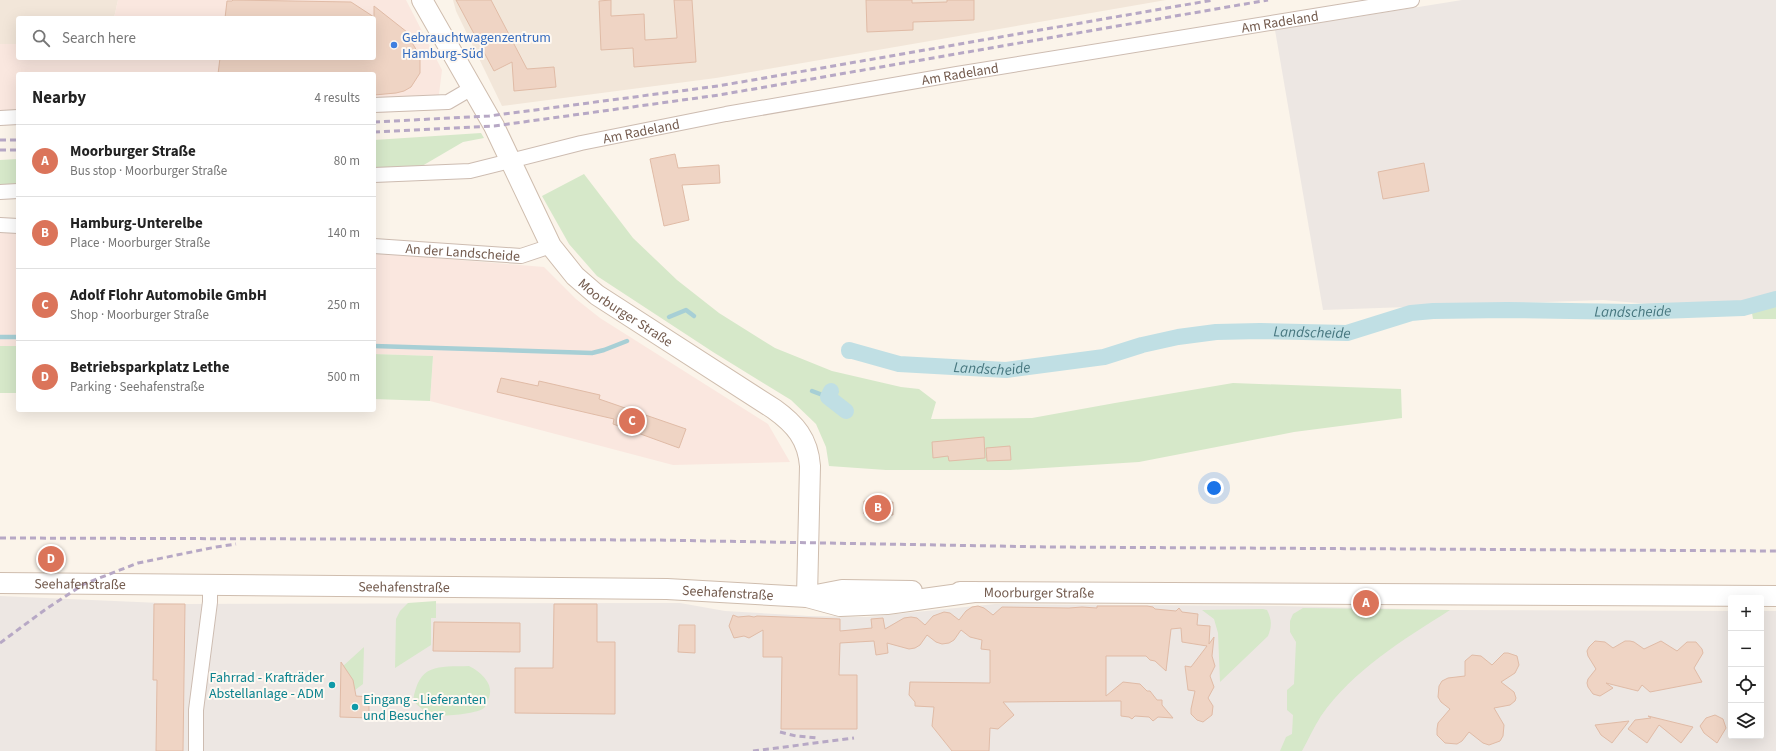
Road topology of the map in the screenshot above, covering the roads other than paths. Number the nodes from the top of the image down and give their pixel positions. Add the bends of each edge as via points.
1 (422, 0) edge
2 (1412, 0) edge
3 (472, 88) junction
4 (376, 105) edge
5 (16, 117) edge
6 (0, 118) edge
7 (510, 161) junction
8 (376, 175) edge
9 (16, 191) edge
10 (0, 192) edge
11 (0, 225) edge
12 (16, 226) edge
13 (376, 246) edge
14 (551, 246) junction
15 (0, 583) edge
16 (210, 584) junction
17 (1776, 596) edge
18 (807, 597) junction
19 (196, 751) edge

1 - 3 main road, Moorburger Straße
2 - 7 street, Am Radeland via 733,113 581,143
3 - 4 street via 448,102
3 - 7 main road, Moorburger Straße
5 - 6 street
7 - 8 street, Am Radeland via 470,171
7 - 14 main road, Moorburger Straße
9 - 10 street
11 - 12 street
13 - 14 street, An der Landscheide via 521,256
14 - 18 main road, Moorburger Straße via 575,276 597,295 763,402 798,429 807,446 810,466
15 - 16 main road, Seehafenstraße
16 - 18 main road, Seehafenstraße via 667,589
16 - 19 street via 196,710
17 - 18 main road, Moorburger Straße via 842,590

